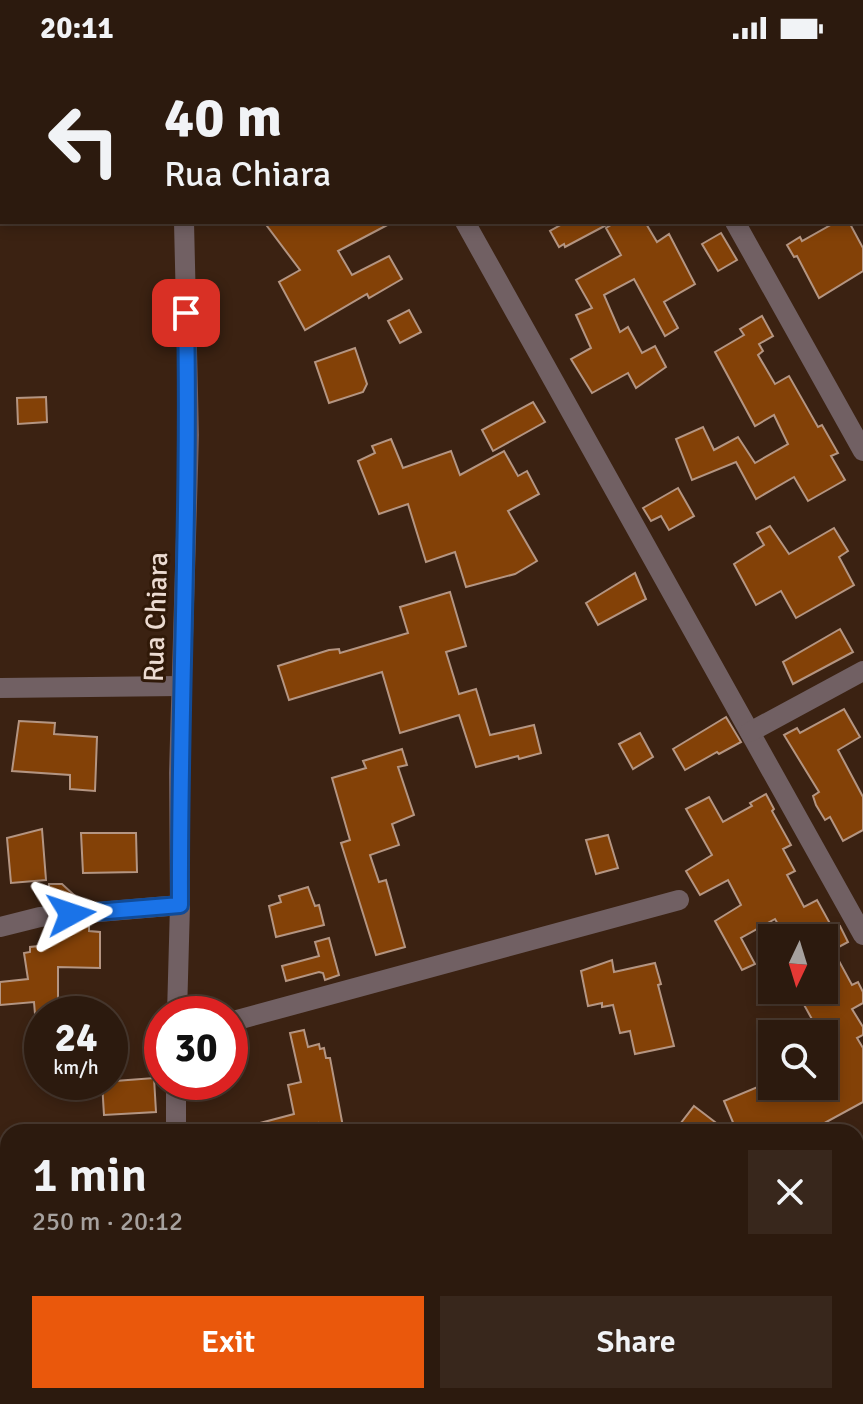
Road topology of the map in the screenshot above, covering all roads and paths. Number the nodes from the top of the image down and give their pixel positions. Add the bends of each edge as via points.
1 (184, 224) edge
2 (466, 224) edge
3 (736, 224) edge
4 (863, 451) edge
5 (863, 671) edge
6 (181, 686) junction
7 (0, 688) edge
8 (750, 732) junction
9 (679, 900) dead end
10 (180, 905) junction
11 (0, 927) edge
12 (863, 935) edge
13 (177, 996) edge
14 (248, 1017) edge
15 (176, 1100) edge
16 (176, 1124) edge

1 - 6 street, Rua Chiara via 189,435
2 - 8 street
3 - 4 street
5 - 8 street
6 - 7 street
6 - 10 street, Rua Chiara
8 - 12 street
9 - 14 street
10 - 11 street via 40,917
10 - 13 street, Rua Chiara
15 - 16 street

